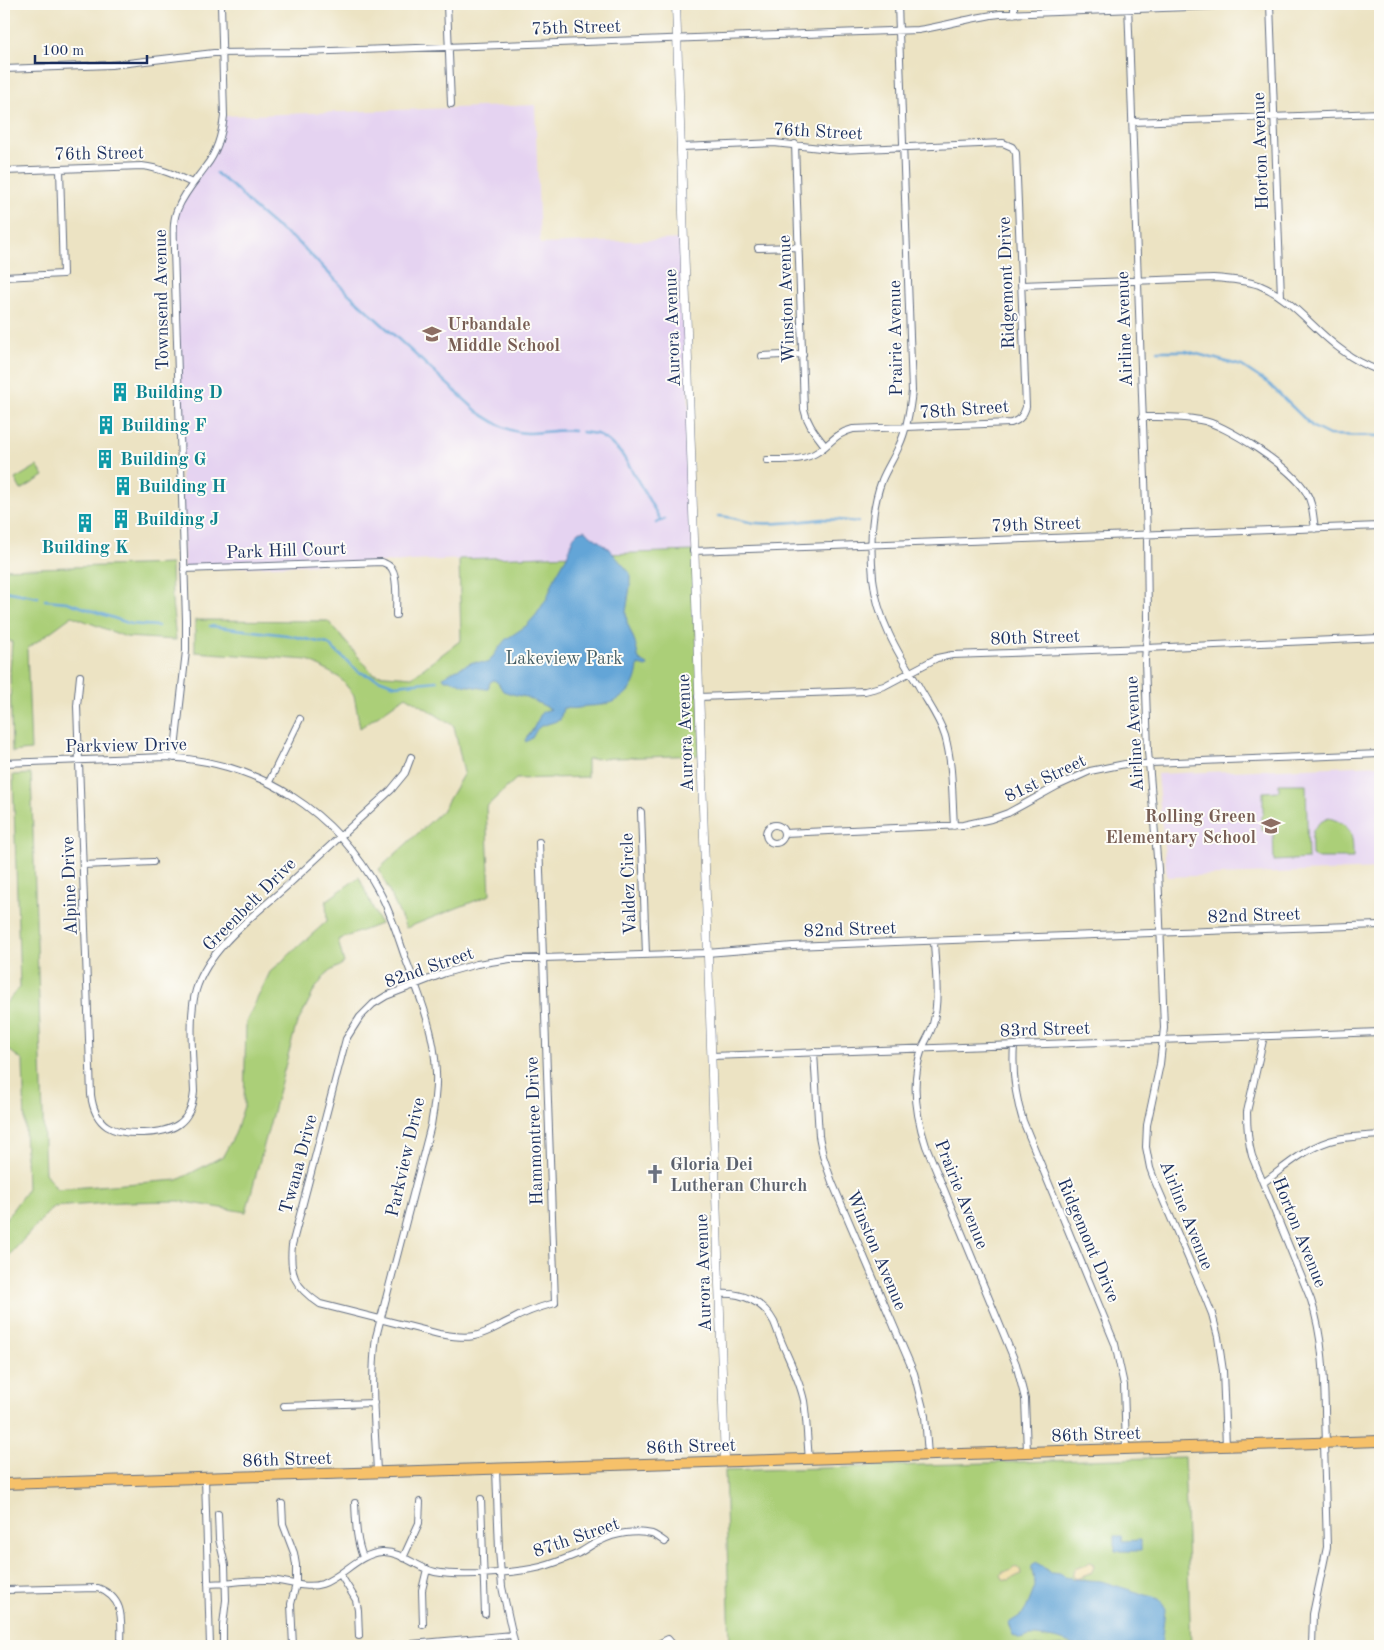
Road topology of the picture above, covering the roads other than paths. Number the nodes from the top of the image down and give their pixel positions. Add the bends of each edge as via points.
1 (221, 4) edge
2 (448, 4) edge
3 (676, 4) edge
4 (898, 4) edge
5 (1014, 4) edge
6 (1270, 4) edge
7 (1128, 6) edge
8 (1014, 14) junction
9 (899, 31) junction
10 (677, 39) junction
11 (449, 47) junction
12 (223, 53) junction
13 (4, 69) edge
14 (451, 104) dead end
15 (1380, 113) edge
16 (1274, 117) junction
17 (1132, 122) junction
18 (795, 144) junction
19 (681, 147) junction
20 (903, 147) junction
21 (1012, 147) joint
22 (60, 169) junction
23 (4, 171) edge
24 (192, 183) junction
25 (799, 247) junction
26 (758, 248) dead end
27 (4, 276) edge
28 (1138, 281) junction
29 (1021, 285) junction
30 (1281, 297) junction
31 (802, 354) junction
32 (762, 356) dead end
33 (1380, 371) edge
34 (1142, 417) junction
35 (1021, 418) joint
36 (906, 427) junction
37 (825, 446) junction
38 (767, 460) dead end
39 (1380, 526) edge
40 (1315, 529) junction
41 (1147, 535) junction
42 (873, 545) junction
43 (693, 551) junction
44 (184, 569) junction
45 (396, 615) dead end
46 (1380, 638) edge
47 (1146, 648) junction
48 (910, 671) junction
49 (80, 676) dead end
50 (698, 697) junction
51 (300, 719) dead end
52 (1380, 754) edge
53 (411, 757) dead end
54 (174, 758) junction
55 (79, 760) junction
56 (4, 763) edge
57 (1149, 763) junction
58 (268, 782) junction
59 (641, 812) dead end
60 (954, 826) junction
61 (784, 833) dead end
62 (340, 837) junction
63 (539, 842) dead end
64 (153, 862) dead end
65 (83, 865) junction
66 (1380, 925) edge
67 (1160, 933) junction
68 (934, 941) junction
69 (707, 953) junction
70 (646, 955) junction
71 (543, 958) junction
72 (416, 985) junction
73 (1380, 1032) edge
74 (1264, 1036) junction
75 (346, 1039) joint
76 (1164, 1040) junction
77 (1014, 1045) junction
78 (922, 1048) junction
79 (814, 1052) junction
80 (711, 1056) junction
81 (91, 1095) joint
82 (1380, 1135) edge
83 (1263, 1183) junction
84 (719, 1294) junction
85 (380, 1319) junction
86 (374, 1403) junction
87 (284, 1406) dead end
88 (1380, 1441) edge
89 (1325, 1443) junction
90 (1226, 1446) junction
91 (1126, 1449) junction
92 (1027, 1452) junction
93 (928, 1455) junction
94 (809, 1459) junction
95 (725, 1462) junction
96 (496, 1469) junction
97 (377, 1472) junction
98 (205, 1478) junction
99 (4, 1484) edge
100 (481, 1499) dead end
101 (420, 1502) dead end
102 (355, 1503) dead end
103 (282, 1504) dead end
104 (218, 1514) dead end
105 (665, 1542) dead end
106 (364, 1557) junction
107 (403, 1558) junction
108 (427, 1569) junction
109 (501, 1572) junction
110 (484, 1573) junction
111 (340, 1574) junction
112 (226, 1583) junction
113 (208, 1584) junction
114 (296, 1584) junction
115 (4, 1590) edge
116 (485, 1614) dead end
117 (423, 1625) dead end
118 (512, 1635) junction
119 (359, 1636) dead end
120 (121, 1646) edge
121 (210, 1646) edge
122 (223, 1646) edge
123 (293, 1646) edge
124 (390, 1646) edge
125 (515, 1646) edge
126 (654, 1646) edge
127 (674, 1646) edge
128 (1312, 1646) edge

1 - 12 street, Townsend Avenue
2 - 11 street
3 - 10 street, Aurora Avenue
4 - 9 street, Prairie Avenue
5 - 8 street
6 - 7 street, 75th Street
6 - 16 street, Horton Avenue
7 - 8 street, 75th Street
7 - 17 street, Airline Avenue
8 - 9 street, 75th Street via 983,16
9 - 10 street, 75th Street
9 - 20 street, Prairie Avenue
10 - 11 street, 75th Street
10 - 19 street, Aurora Avenue
11 - 12 street, 75th Street
11 - 14 street
12 - 13 street, 75th Street via 111,65
12 - 24 street, Townsend Avenue via 222,132 207,166
15 - 16 street
16 - 17 street
16 - 30 street, Horton Avenue
17 - 28 street, Airline Avenue
18 - 19 street, 76th Street
18 - 20 street, 76th Street via 839,150
18 - 25 street, Winston Avenue
19 - 43 street, Aurora Avenue
20 - 21 street, 76th Street via 1004,143
20 - 36 street, Prairie Avenue via 912,391
21 - 29 street, Ridgemont Drive via 1016,153
22 - 23 street, 76th Street
22 - 24 street, 76th Street via 142,166 169,172
22 - 27 street via 63,274
24 - 44 street, Townsend Avenue via 174,219
25 - 26 street
25 - 31 street, Winston Avenue
28 - 29 street
28 - 30 street via 1237,279
28 - 34 street, Airline Avenue
29 - 35 street, Ridgemont Drive via 1026,407
30 - 33 street via 1342,351
31 - 32 street
31 - 37 street, Winston Avenue via 806,418
34 - 40 street via 1201,420 1239,436 1300,483 1312,504
34 - 41 street, Airline Avenue
35 - 36 street, 78th Street via 1011,424
36 - 37 street, 78th Street via 853,429 842,432
36 - 42 street, Prairie Avenue via 877,495 872,526
37 - 38 street, 78th Street via 805,458
39 - 40 street, 79th Street
40 - 41 street, 79th Street
41 - 42 street, 79th Street
41 - 47 street, Airline Avenue
42 - 43 street, 79th Street
42 - 48 street, Prairie Avenue via 873,577 880,613
43 - 50 street, Aurora Avenue
44 - 45 street, Park Hill Court via 382,562 388,564 395,576
44 - 54 street, Townsend Avenue via 186,651
46 - 47 street, 80th Street
47 - 48 street, 80th Street via 952,655 937,658
47 - 57 street, Airline Avenue
48 - 50 street, 80th Street via 884,686 865,691
48 - 60 street, Prairie Avenue via 944,735 950,759
49 - 55 street, Alpine Drive via 77,706
50 - 69 street, Aurora Avenue
51 - 58 street
52 - 57 street, 81st Street
53 - 62 street, Greenbelt Drive via 405,773 391,790
54 - 55 street, Parkview Drive
54 - 58 street, Parkview Drive via 214,763
55 - 56 street, Parkview Drive
55 - 65 street, Alpine Drive
57 - 60 street, 81st Street via 1090,771 991,820
57 - 67 street, Airline Avenue
58 - 62 street, Parkview Drive via 301,802
59 - 70 street, Valdez Circle
60 - 61 street, 81st Street
62 - 72 street, Parkview Drive via 381,895
62 - 81 street, Greenbelt Drive via 235,933 209,964 196,989 192,1013 193,1105 176,1126 161,1132 114,1130 100,1121 92,1106
63 - 71 street, Hammontree Drive
64 - 65 street
65 - 81 street, Alpine Drive
66 - 67 street, 82nd Street
67 - 68 street, 82nd Street
67 - 76 street, Airline Avenue
68 - 69 street, 82nd Street
68 - 78 street, Prairie Avenue via 936,1005 933,1026
69 - 70 street, 82nd Street
69 - 80 street, Aurora Avenue
70 - 71 street, 82nd Street
71 - 72 street, 82nd Street via 476,964
71 - 85 street, Hammontree Drive via 555,1303 512,1319 491,1331 466,1337 439,1334
72 - 75 street, 82nd Street via 373,1004 360,1016
72 - 85 street, Parkview Drive via 430,1027 436,1094 431,1125
73 - 74 street, 83rd Street
74 - 76 street, 83rd Street
74 - 83 street, Horton Avenue via 1247,1123 1249,1146
75 - 85 street, Twana Drive via 290,1261 297,1282 320,1304
76 - 77 street, 83rd Street
76 - 90 street, Airline Avenue via 1146,1125 1146,1147 1154,1179 1212,1314 1223,1371
77 - 78 street, 83rd Street
77 - 91 street, Ridgemont Drive via 1014,1086 1022,1121 1115,1344 1124,1385
78 - 79 street, 83rd Street
78 - 92 street, Prairie Avenue via 916,1083 921,1131 1016,1364 1025,1399
79 - 80 street, 83rd Street
79 - 93 street, Winston Avenue via 817,1116 823,1156 914,1373 925,1416
80 - 84 street, Aurora Avenue
82 - 83 street via 1328,1142 1308,1151
83 - 89 street, Horton Avenue via 1317,1317 1322,1352
84 - 94 street via 738,1294 748,1298 763,1308 774,1323 804,1400
84 - 95 street, Aurora Avenue
85 - 86 street, Parkview Drive via 373,1359
86 - 87 street
86 - 97 street, Parkview Drive
88 - 89 main road, 86th Street
89 - 90 main road, 86th Street
89 - 128 street, Horton Avenue via 1327,1547 1313,1614
90 - 91 main road, 86th Street
91 - 92 main road, 86th Street
92 - 93 main road, 86th Street
93 - 94 main road, 86th Street
94 - 95 main road, 86th Street
95 - 96 main road, 86th Street
96 - 97 main road, 86th Street
96 - 109 street
97 - 98 main road, 86th Street
98 - 99 main road, 86th Street
98 - 113 street
100 - 110 street
101 - 107 street via 419,1523
102 - 106 street via 356,1531
103 - 114 street via 283,1524 294,1553
104 - 112 street
105 - 109 street, 87th Street via 652,1534 616,1535 563,1560 540,1567
106 - 107 street, 87th Street via 383,1552
106 - 111 street, 87th Street
107 - 108 street, 87th Street
108 - 110 street, 87th Street via 447,1574
108 - 117 street via 422,1590
109 - 110 street, 87th Street
109 - 118 street
110 - 116 street
111 - 114 street, 87th Street via 321,1584
111 - 119 street via 356,1600
112 - 113 street, 87th Street
112 - 114 street, 87th Street via 267,1580
112 - 122 street
113 - 121 street
114 - 123 street via 291,1604
115 - 120 street via 104,1590 121,1611
118 - 124 street
118 - 125 street
126 - 127 street via 668,1639

